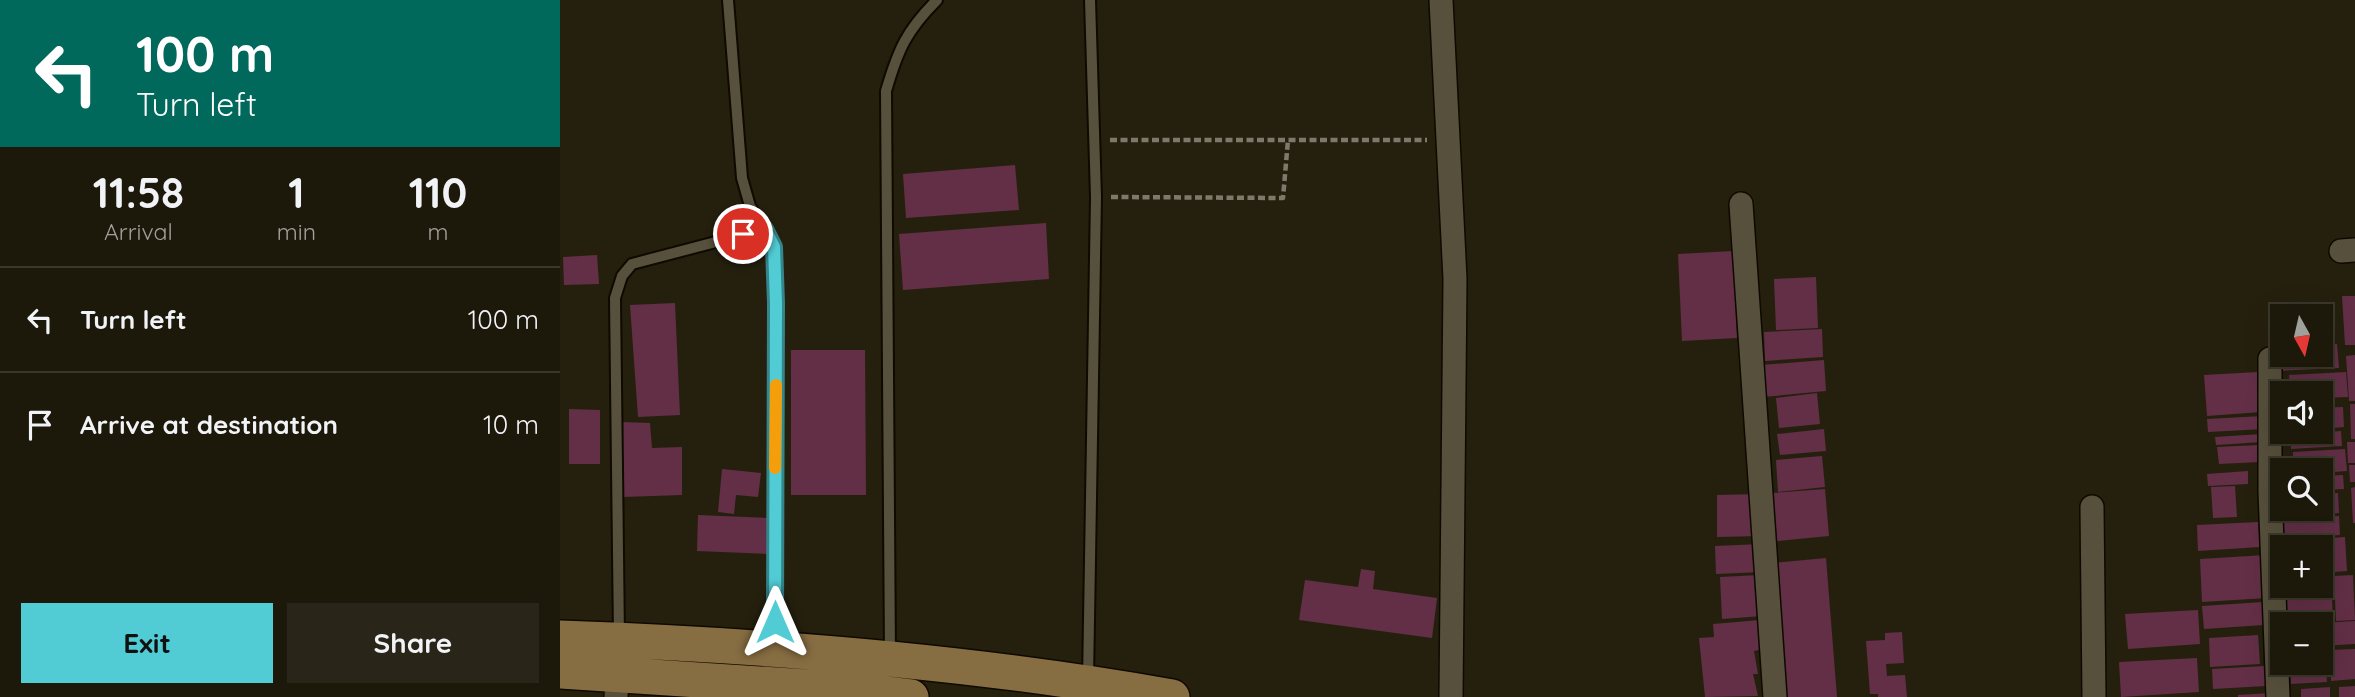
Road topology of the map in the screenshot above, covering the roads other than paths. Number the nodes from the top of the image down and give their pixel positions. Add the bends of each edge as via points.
1 (728, 0) edge
2 (937, 0) edge
3 (1090, 0) edge
4 (1441, 0) edge
5 (1741, 204) dead end
6 (765, 229) junction
7 (2270, 368) edge
8 (2092, 507) dead end
9 (560, 638) edge
10 (775, 649) junction
11 (890, 659) junction
12 (618, 670) edge
13 (560, 671) edge
14 (1088, 682) junction
15 (1031, 686) edge
16 (748, 690) edge
17 (911, 697) edge
18 (1172, 697) edge
19 (1451, 697) edge
20 (1775, 697) edge
21 (2094, 697) edge
22 (2278, 697) edge

1 - 6 lane via 741,178 750,206
2 - 11 lane via 898,51 886,91
3 - 14 lane via 1096,197
4 - 19 street via 1455,279
5 - 20 street
6 - 10 lane via 774,247 776,303
6 - 12 lane via 632,264 622,276 615,298
7 - 22 street
8 - 21 street
9 - 12 main road
10 - 11 main road
10 - 12 main road
11 - 15 main road
12 - 13 main road
12 - 16 main road
14 - 15 main road
14 - 18 main road
16 - 17 main road via 852,690

